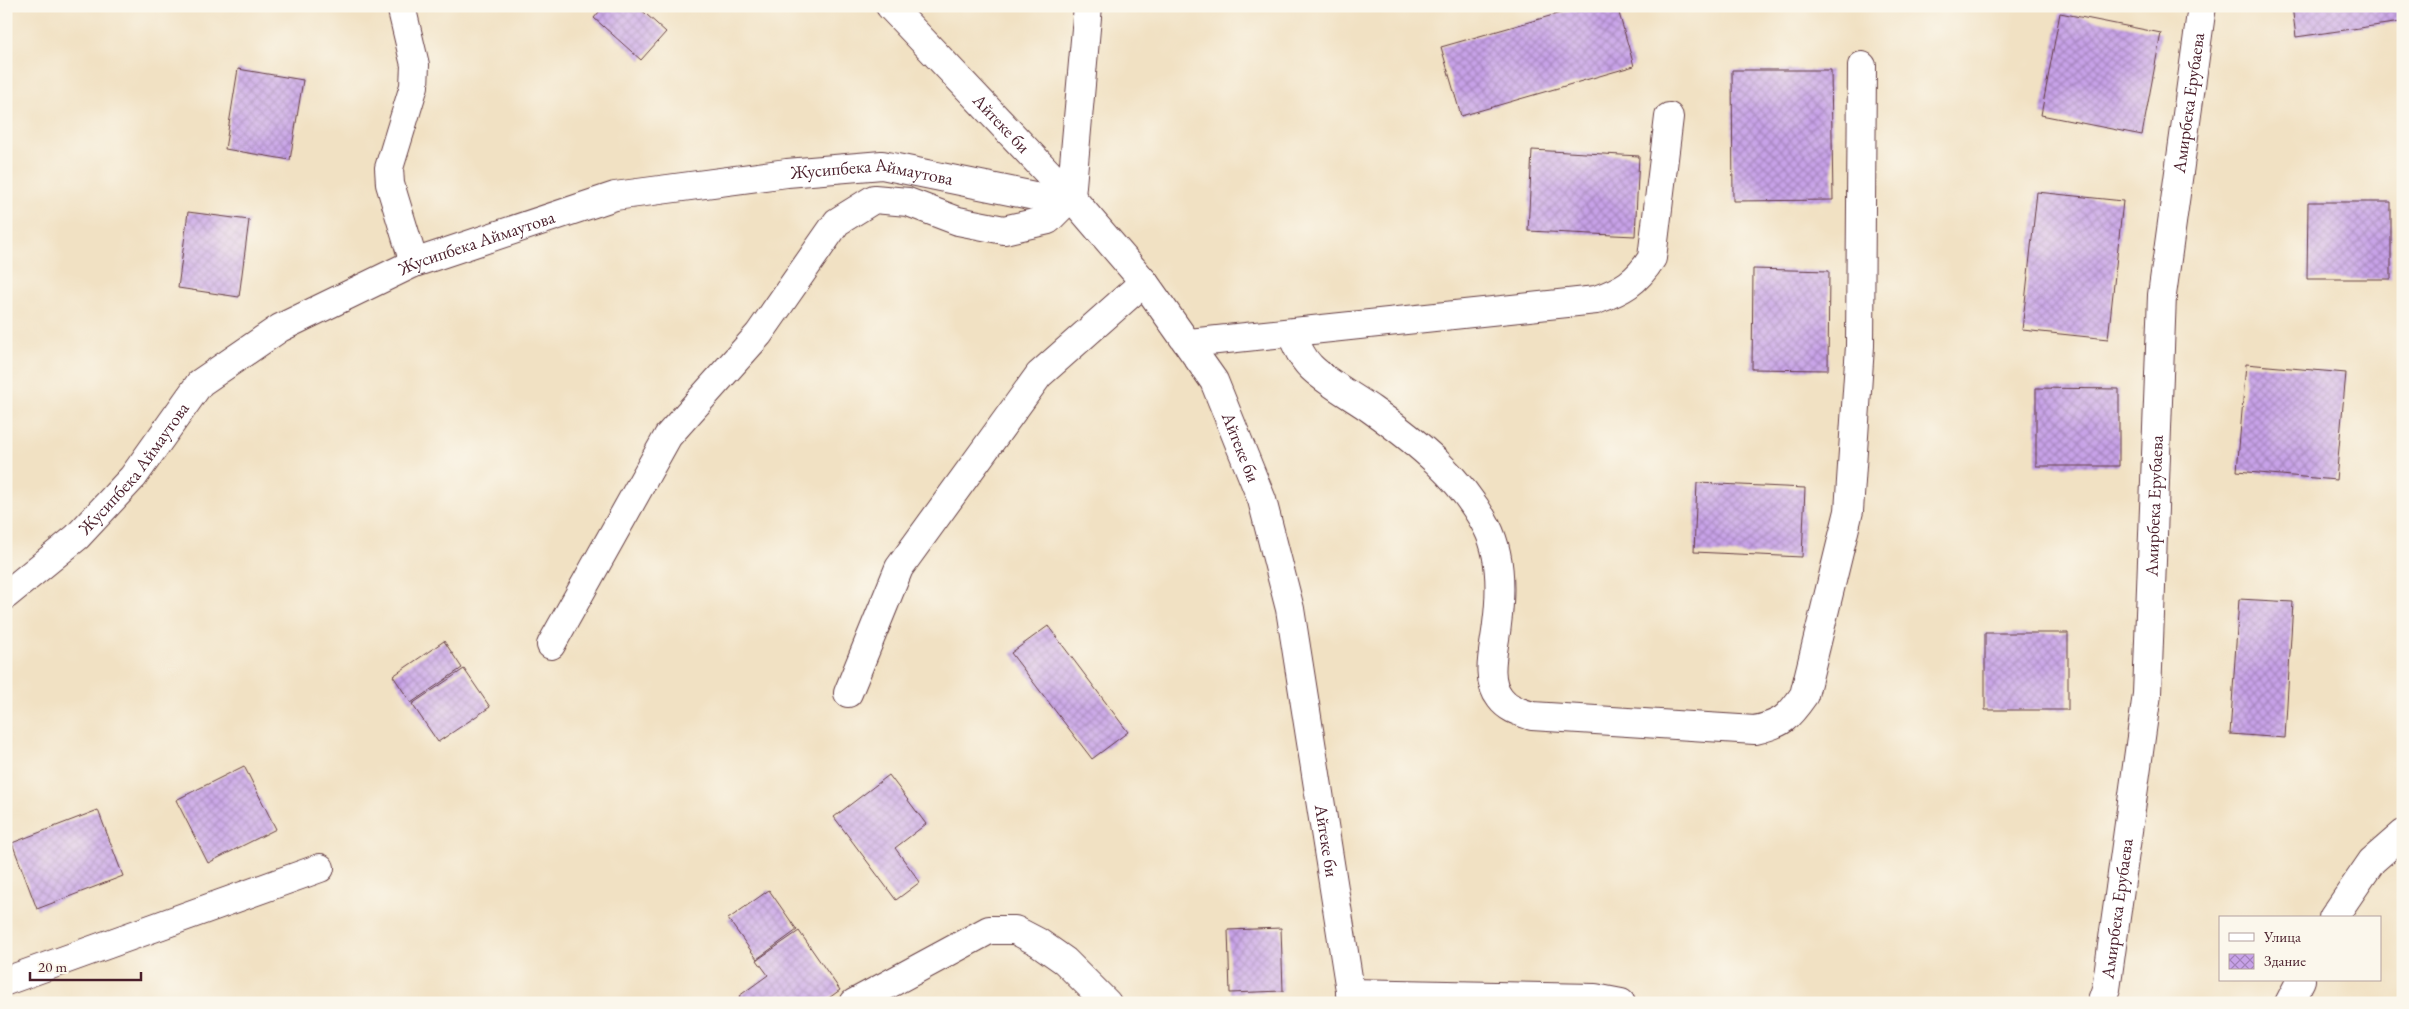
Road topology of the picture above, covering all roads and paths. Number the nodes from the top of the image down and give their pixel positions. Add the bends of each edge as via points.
1 (401, 6) edge
2 (890, 6) edge
3 (1088, 6) edge
4 (2202, 6) edge
5 (1862, 66) dead end
6 (1669, 117) dead end
7 (1068, 199) junction
8 (414, 263) junction
9 (1144, 282) junction
10 (1291, 333) junction
11 (1189, 343) junction
12 (6, 595) edge
13 (551, 646) dead end
14 (848, 693) dead end
15 (2403, 834) edge
16 (320, 868) dead end
17 (2334, 916) edge
18 (6, 981) edge
19 (2300, 982) edge
20 (1351, 998) edge
21 (854, 1003) edge
22 (1107, 1003) edge
23 (1621, 1003) edge
24 (2101, 1003) edge
25 (2289, 1003) edge

1 - 8 street via 415,65 414,86 389,168 390,184
2 - 7 street, Айтеке би
3 - 7 street
4 - 24 street, Амирбека Ерубаева via 2162,295 2147,694 2106,989
5 - 10 street via 1860,346 1849,511 1804,695 1790,715 1775,725 1754,730 1532,716 1513,710 1500,698 1493,685 1499,586 1498,562 1488,529 1467,494 1435,458 1310,366
6 - 10 street via 1652,258 1642,273 1622,291 1596,300
7 - 8 street, Жусипбека Аймаутова via 882,165 787,173 615,196
7 - 9 street, Айтеке би
7 - 13 street via 1048,220 1004,230 958,221 908,202 874,199 837,222 759,334 668,436
8 - 12 street, Жусипбека Аймаутова via 280,328 200,383 133,477 77,537
9 - 11 street, Айтеке би
9 - 14 street via 1039,376 899,568
10 - 11 street
11 - 20 street, Айтеке би via 1214,381 1262,500 1290,609
15 - 17 street via 2372,861
16 - 18 street
19 - 25 street
20 - 23 street via 1595,998
21 - 22 street via 989,930 1015,930 1038,942 1065,961

